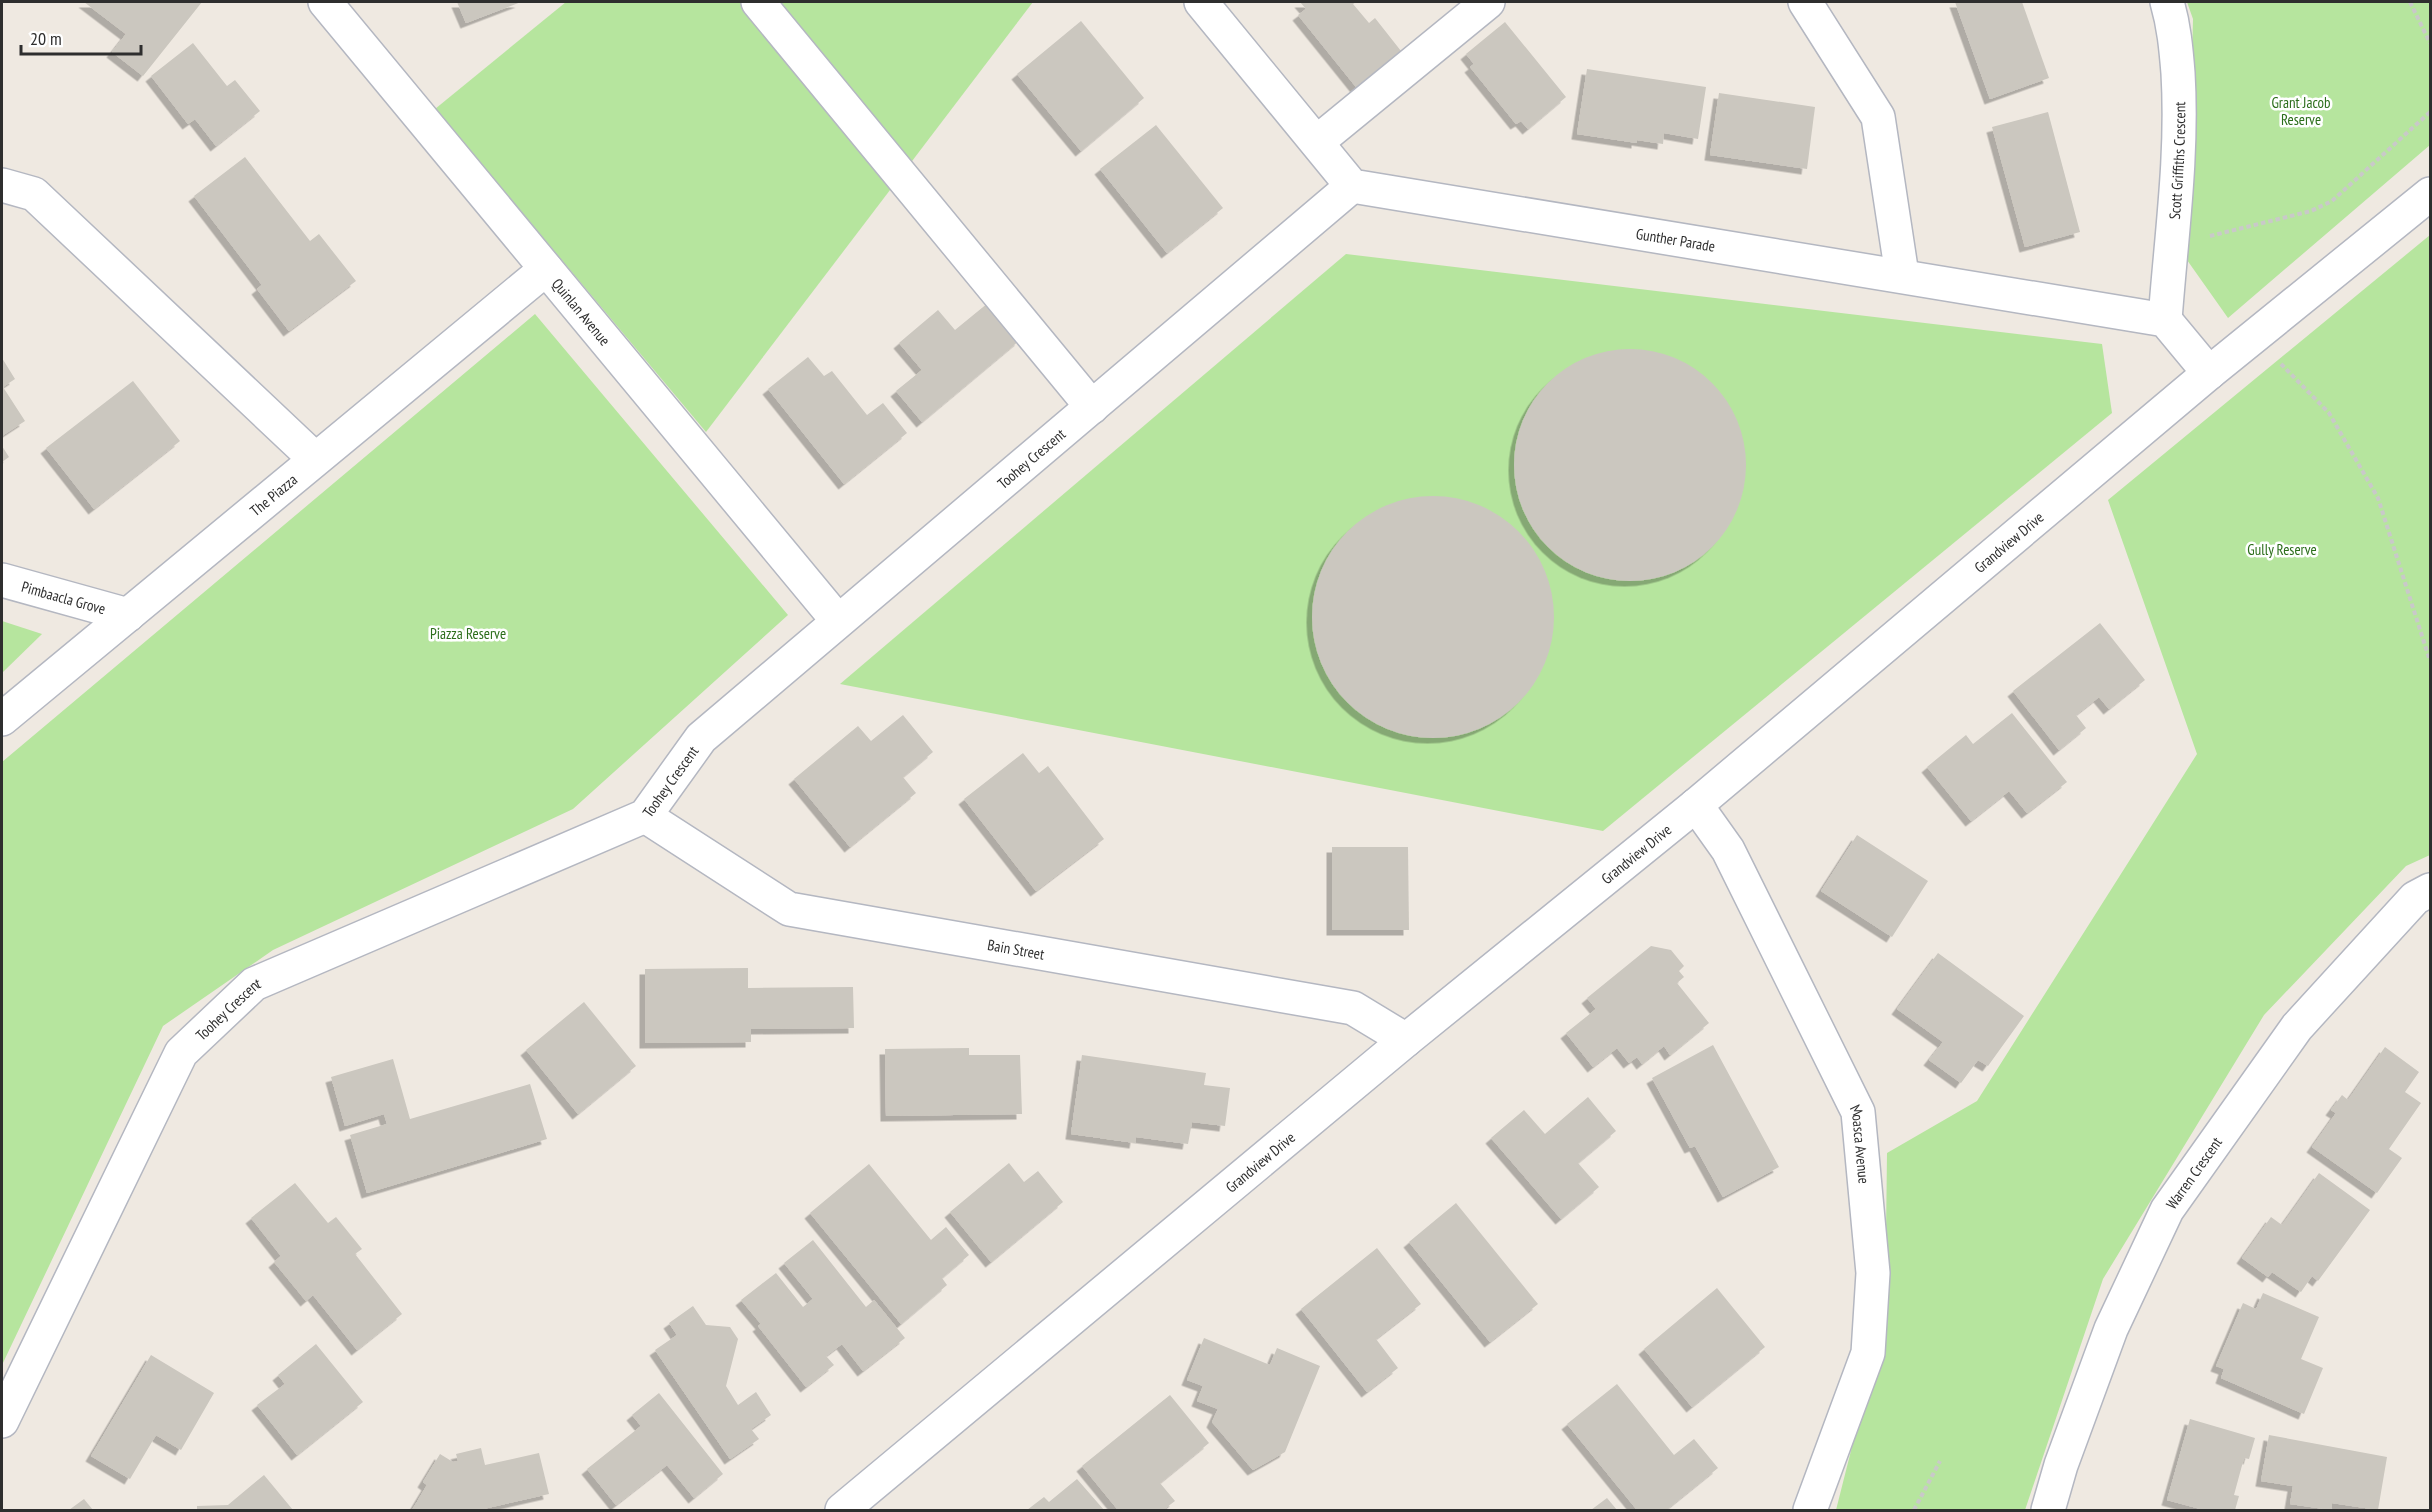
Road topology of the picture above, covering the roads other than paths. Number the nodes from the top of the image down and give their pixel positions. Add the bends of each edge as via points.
1 (325, 2) edge
2 (758, 2) edge
3 (1201, 2) edge
4 (1488, 2) edge
5 (1804, 2) edge
6 (2167, 2) edge
7 (1317, 142) junction
8 (2, 185) edge
9 (1352, 186) junction
10 (2430, 194) edge
11 (546, 269) junction
12 (1902, 275) junction
13 (2165, 320) junction
14 (2209, 373) junction
15 (1092, 407) junction
16 (315, 459) junction
17 (2, 580) edge
18 (128, 615) junction
19 (838, 621) junction
20 (2, 719) edge
21 (1696, 805) junction
22 (645, 816) junction
23 (2430, 890) edge
24 (1406, 1040) junction
25 (2, 1422) edge
26 (842, 1510) edge
27 (1810, 1510) edge
28 (2048, 1510) edge

1 - 11 street, Quinlan Avenue
2 - 15 street
3 - 7 street
4 - 7 street
5 - 12 street via 1878,117
6 - 13 street, Scott Griffiths Crescent via 2175,26 2179,102
7 - 9 street
8 - 16 street via 34,194
9 - 12 street, Gunther Parade
9 - 15 street, Toohey Crescent
10 - 14 street, Grandview Drive
11 - 16 street, The Piazza
11 - 19 street, Quinlan Avenue
12 - 13 street, Gunther Parade
13 - 14 street
14 - 21 street, Grandview Drive
15 - 19 street, Toohey Crescent
16 - 18 street, The Piazza
17 - 18 street, Pimbaacla Grove
18 - 20 street, The Piazza
19 - 22 street, Toohey Crescent via 701,738
21 - 24 street, Grandview Drive
21 - 27 street, Moasca Avenue via 1728,850 1858,1112 1873,1273 1868,1353
22 - 24 street, Bain Street via 789,909 1353,1008
22 - 25 street, Toohey Crescent via 254,984 181,1053
23 - 28 street, Warren Crescent via 2415,898 2297,1027 2167,1210 2111,1329
24 - 26 street, Grandview Drive

